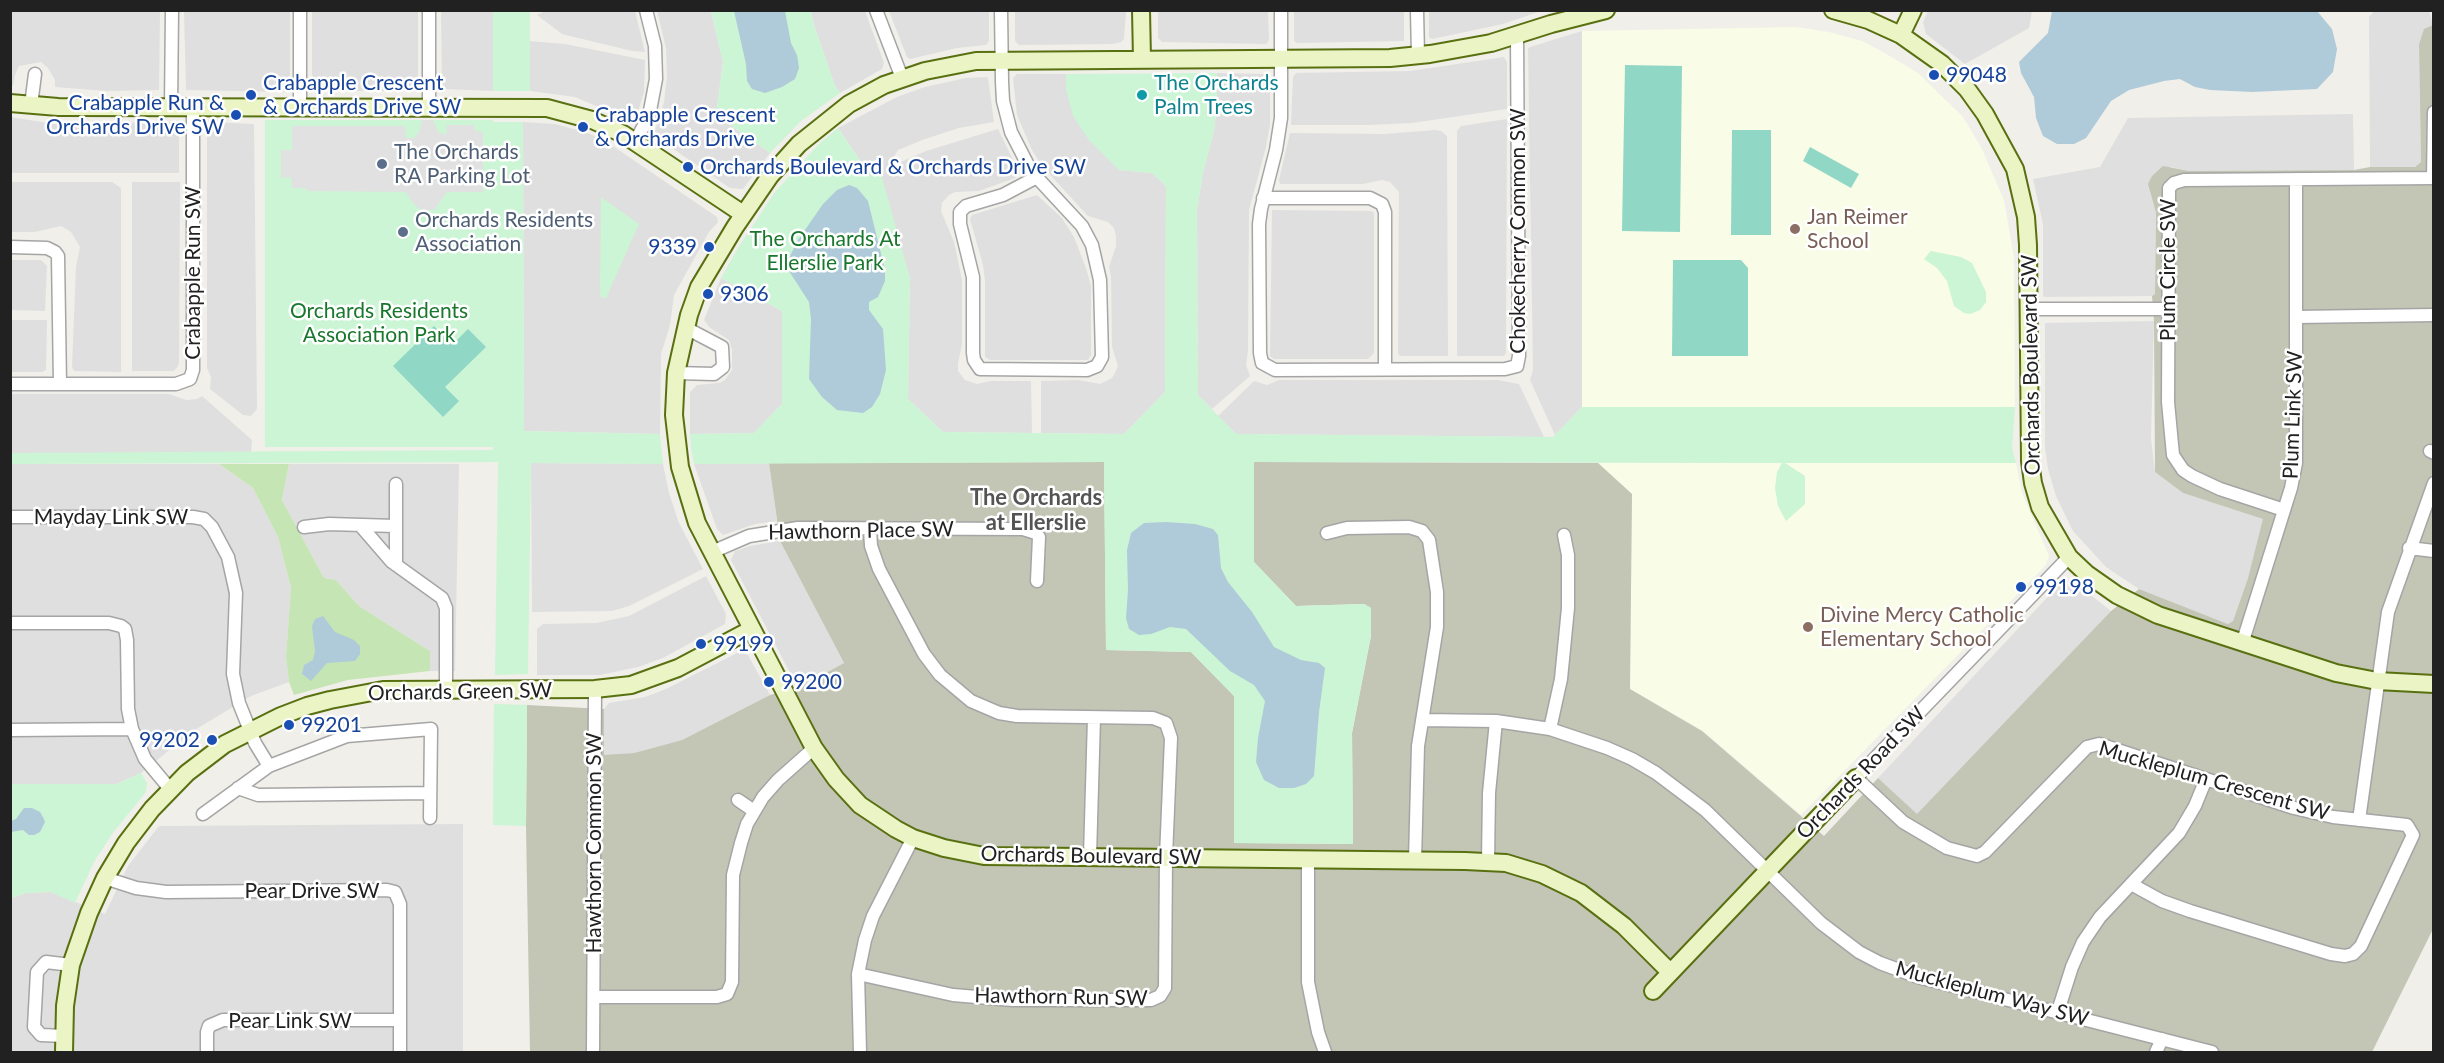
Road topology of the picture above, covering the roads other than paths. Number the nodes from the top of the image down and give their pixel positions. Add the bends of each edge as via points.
1 (172, 10) edge
2 (300, 10) edge
3 (429, 10) edge
4 (646, 10) edge
5 (876, 10) edge
6 (1001, 10) edge
7 (1141, 10) edge
8 (1281, 10) edge
9 (1417, 10) edge
10 (1606, 10) edge
11 (1833, 10) edge
12 (1913, 10) edge
13 (1585, 12) edge
14 (1517, 35) junction
15 (1901, 35) junction
16 (1418, 56) junction
17 (1281, 58) junction
18 (1002, 59) junction
19 (1142, 59) junction
20 (35, 74) dead end
21 (902, 78) junction
22 (10, 102) edge
23 (31, 105) junction
24 (171, 107) junction
25 (193, 107) junction
26 (300, 107) junction
27 (429, 107) junction
28 (2433, 112) edge
29 (635, 142) junction
30 (1037, 177) junction
31 (2433, 178) edge
32 (2296, 179) junction
33 (1263, 198) junction
34 (743, 214) junction
35 (10, 247) edge
36 (2029, 309) junction
37 (2167, 309) junction
38 (2433, 315) edge
39 (2296, 317) junction
40 (686, 328) junction
41 (1385, 369) junction
42 (676, 373) junction
43 (10, 384) edge
44 (60, 384) junction
45 (2433, 483) edge
46 (396, 484) dead end
47 (2284, 510) junction
48 (10, 517) edge
49 (360, 525) junction
50 (395, 526) junction
51 (304, 527) dead end
52 (870, 529) junction
53 (1327, 533) dead end
54 (1564, 535) dead end
55 (2409, 548) junction
56 (2433, 551) edge
57 (711, 552) junction
58 (2069, 557) junction
59 (396, 565) junction
60 (1037, 581) dead end
61 (10, 623) edge
62 (752, 629) junction
63 (2242, 644) junction
64 (2377, 681) junction
65 (2433, 684) edge
66 (446, 689) junction
67 (595, 689) junction
68 (1094, 718) junction
69 (1422, 720) junction
70 (1496, 721) junction
71 (132, 729) junction
72 (1550, 729) junction
73 (10, 730) edge
74 (250, 730) junction
75 (814, 748) junction
76 (269, 766) junction
77 (1856, 778) junction
78 (2206, 779) junction
79 (238, 788) junction
80 (170, 789) junction
81 (430, 794) junction
82 (738, 800) dead end
83 (754, 811) junction
84 (203, 814) dead end
85 (430, 818) dead end
86 (2359, 820) junction
87 (913, 838) junction
88 (1090, 856) junction
89 (1166, 857) junction
90 (1308, 859) junction
91 (1415, 860) junction
92 (1488, 861) junction
93 (1766, 871) junction
94 (105, 878) junction
95 (2131, 884) junction
96 (72, 965) junction
97 (1670, 972) junction
98 (858, 974) junction
99 (1653, 991) dead end
100 (595, 997) junction
101 (2058, 1011) junction
102 (400, 1020) junction
103 (2162, 1039) junction
104 (64, 1044) edge
105 (207, 1053) edge
106 (400, 1053) edge
107 (593, 1053) edge
108 (860, 1053) edge
109 (1325, 1053) edge
110 (2156, 1053) edge
111 (2212, 1053) edge

1 - 24 street
2 - 26 street
3 - 27 street
4 - 29 street via 655,46 657,79 649,116
5 - 21 street
6 - 18 street
7 - 19 street
8 - 17 street, Chokecherry Common SW
9 - 16 street
10 - 13 street, Orchards Boulevard SW
11 - 15 street, Orchards Boulevard SW
12 - 15 street
13 - 14 street, Orchards Boulevard SW
14 - 16 street, Orchards Boulevard SW via 1472,48
14 - 41 street, Chokecherry Common SW via 1519,362 1514,368 1505,369
15 - 36 street, Orchards Boulevard SW via 1942,64 1967,89 2007,151 2026,217
16 - 17 street, Orchards Boulevard SW
17 - 19 street, Orchards Boulevard SW
17 - 33 street, Chokecherry Common SW via 1280,129
18 - 19 street, Orchards Boulevard SW
18 - 21 street, Orchards Boulevard SW via 945,66
18 - 30 street via 1004,101 1011,132
20 - 23 street
21 - 34 street, Orchards Boulevard SW via 858,99 812,132 781,162
22 - 23 street
23 - 24 street
24 - 25 street
25 - 26 street
25 - 44 street, Crabapple Run SW via 192,375 176,384
26 - 27 street
27 - 29 street via 554,109 592,120
28 - 31 street
29 - 34 street
30 - 30 street via 960,212 973,277 973,353 980,369 1087,370 1097,366 1102,357 1095,241
31 - 32 street, Plum Circle SW
32 - 37 street, Plum Circle SW via 2184,180 2170,185
32 - 39 street, Plum Link SW
33 - 41 street via 1370,198 1382,204
33 - 41 street, Chokecherry Common SW via 1259,224 1262,363 1275,370
34 - 40 street, Orchards Boulevard SW via 699,287
35 - 44 street via 47,248 58,256
36 - 37 street
36 - 58 street, Orchards Boulevard SW via 2033,483 2040,507
37 - 47 street, Plum Circle SW via 2168,423 2176,463 2192,476 2220,489
38 - 39 street
39 - 47 street, Plum Link SW via 2296,463
40 - 42 street, Orchards Boulevard SW
40 - 42 street via 722,347 723,367 714,374
42 - 57 street, Orchards Boulevard SW via 674,415 680,467 697,523
43 - 44 street, Crabapple Run SW
45 - 55 street
46 - 50 street
47 - 63 street, Plum Link SW
48 - 74 street, Mayday Link SW via 193,517 208,522 228,557 235,582 233,674
49 - 50 street
49 - 51 street
49 - 59 street
50 - 59 street
52 - 57 street, Hawthorn Place SW via 772,531
52 - 60 street, Hawthorn Place SW via 1031,530 1040,541
52 - 68 street via 879,569 924,654 956,690 999,713
53 - 69 street via 1347,528 1409,527 1426,535 1435,575 1437,627
54 - 72 street via 1568,608 1561,679
55 - 56 street
55 - 64 street via 2388,612
57 - 62 street, Orchards Boulevard SW
58 - 63 street, Orchards Boulevard SW via 2101,585 2140,608
58 - 77 street, Orchards Road SW
59 - 66 street via 442,598 446,608
61 - 71 street via 109,623 124,629
62 - 67 street, Orchards Green SW via 652,679
62 - 75 street, Orchards Boulevard SW
63 - 64 street, Orchards Boulevard SW via 2336,673
64 - 65 street, Orchards Boulevard SW
64 - 86 street
66 - 67 street, Orchards Green SW
66 - 74 street, Orchards Green SW via 383,690 330,700
67 - 100 street, Hawthorn Common SW
68 - 88 street
68 - 89 street via 1153,718 1169,727
69 - 70 street, Muckleplum Way SW
69 - 91 street via 1416,775
70 - 72 street, Muckleplum Way SW
70 - 92 street
71 - 73 street
71 - 80 street via 145,759
72 - 93 street, Muckleplum Way SW via 1608,748 1656,773 1706,810
74 - 76 street, Mayday Link SW
74 - 80 street, Orchards Green SW via 218,748
75 - 83 street via 778,780
75 - 87 street, Orchards Boulevard SW via 860,805
76 - 79 street
76 - 81 street via 347,736 431,729
77 - 78 street, Muckleplum Crescent SW via 1917,831 1947,848 1973,856 1985,852 2093,744
77 - 93 street, Orchards Road SW
78 - 86 street, Muckleplum Crescent SW via 2294,808
78 - 95 street via 2180,833
79 - 81 street via 258,795
79 - 84 street
80 - 94 street, Orchards Green SW via 137,828
81 - 85 street
82 - 83 street
83 - 100 street via 733,875 732,982 727,994
86 - 95 street, Muckleplum Crescent SW via 2407,825 2413,835 2361,946 2353,954 2331,954 2190,911
87 - 88 street, Orchards Boulevard SW via 984,856
87 - 98 street via 873,916
88 - 89 street, Orchards Boulevard SW
89 - 90 street, Orchards Boulevard SW
89 - 98 street, Hawthorn Run SW via 1165,988 1157,998 986,998 934,992
90 - 91 street, Orchards Boulevard SW
90 - 109 street via 1308,982
91 - 92 street, Orchards Boulevard SW
92 - 97 street, Orchards Boulevard SW via 1542,873 1581,893 1624,926
93 - 97 street, Orchards Road SW
93 - 101 street, Muckleplum Way SW via 1840,939 1880,963 1918,977
94 - 96 street, Orchards Green SW
94 - 102 street, Pear Drive SW via 166,892 395,892 400,904
95 - 101 street via 2083,942
96 - 104 street, Orchards Green SW
96 - 104 street, Orchards Green SW via 46,962 37,972 34,1027 41,1035
97 - 99 street, Orchards Road SW
98 - 108 street
100 - 107 street, Hawthorn Common SW
101 - 103 street, Muckleplum Way SW
102 - 105 street, Pear Link SW via 223,1020 209,1026
102 - 106 street, Pear Drive SW
103 - 110 street
103 - 111 street, Muckleplum Way SW

